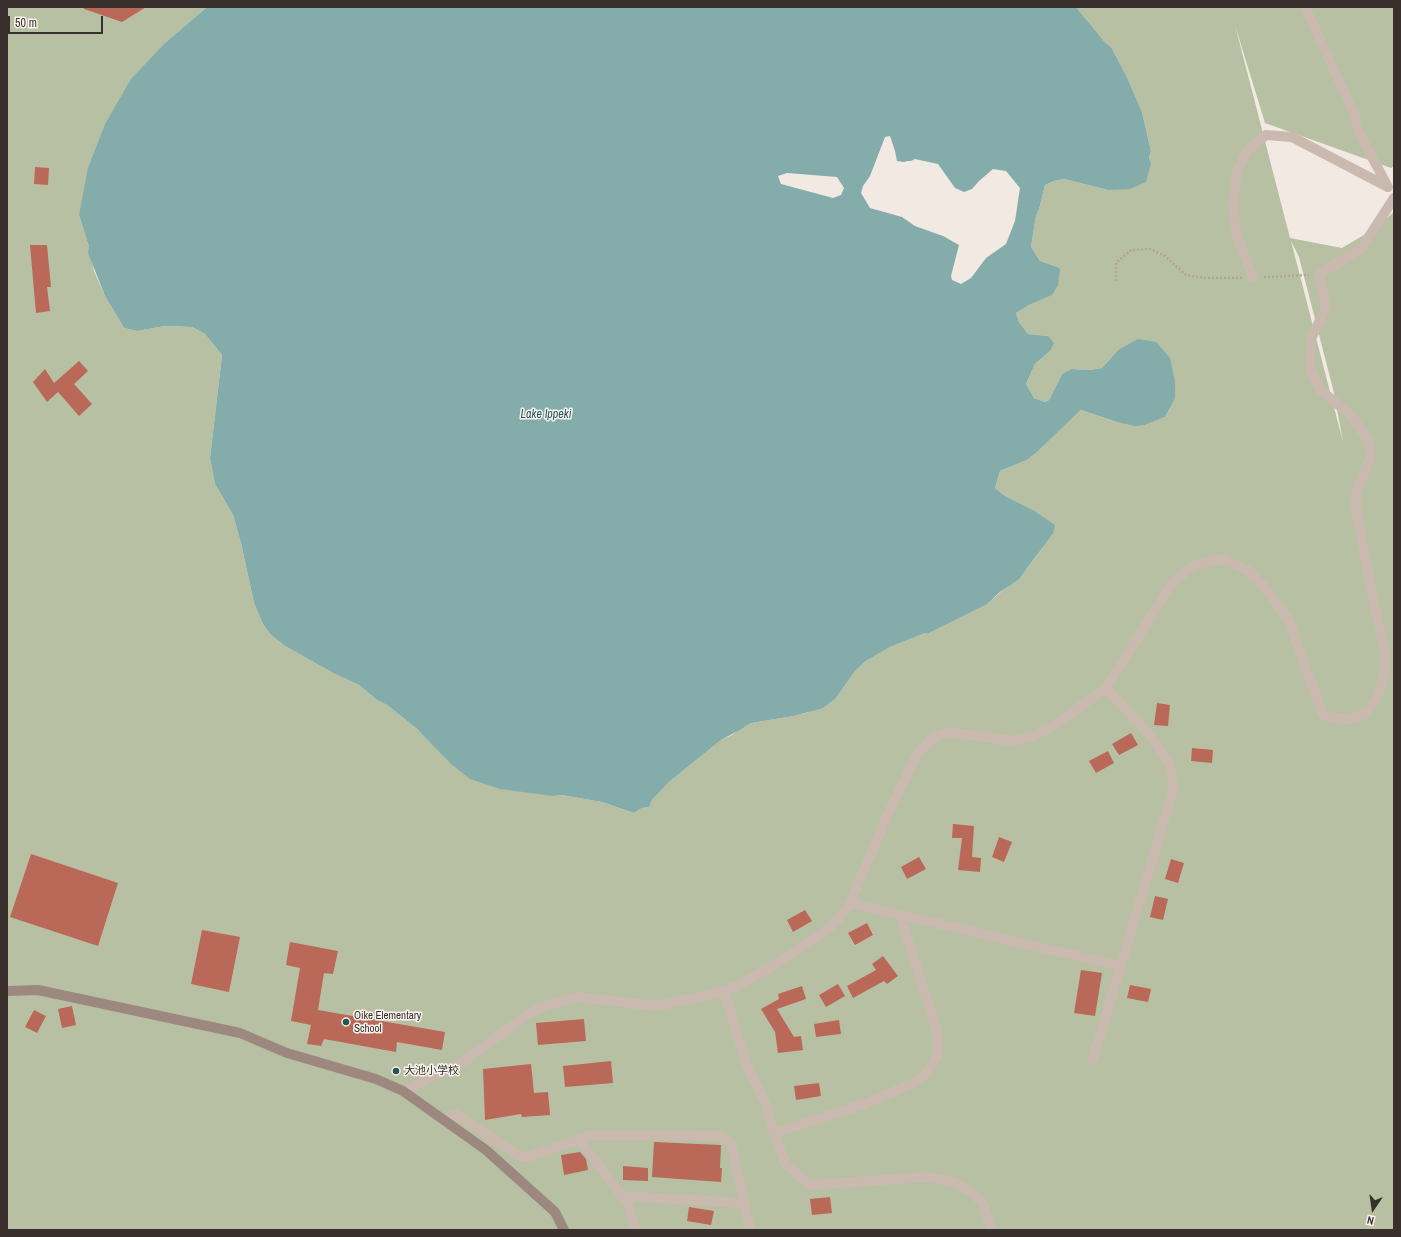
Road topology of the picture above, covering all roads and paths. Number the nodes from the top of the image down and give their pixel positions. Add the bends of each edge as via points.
1 (1305, 7) edge
2 (1388, 187) junction
3 (1394, 198) edge
4 (1319, 274) junction
5 (1253, 277) junction
6 (1116, 281) dead end
7 (1106, 688) junction
8 (850, 903) junction
9 (900, 915) junction
10 (1120, 966) junction
11 (7, 991) edge
12 (724, 991) junction
13 (1093, 1058) dead end
14 (403, 1091) junction
15 (443, 1120) junction
16 (774, 1133) junction
17 (579, 1139) junction
18 (622, 1196) junction
19 (744, 1203) junction
20 (564, 1230) edge
21 (635, 1230) edge
22 (750, 1230) edge
23 (992, 1230) edge

1 - 2 street via 1354,113 1358,131
2 - 3 street
2 - 5 street via 1292,137 1266,135 1247,151 1236,172 1233,207 1236,233
3 - 4 street via 1361,249
4 - 5 path
4 - 7 street via 1326,308 1311,339 1310,369 1320,390 1351,415 1368,440 1371,455 1356,493 1356,508 1386,656 1383,681 1375,701 1365,714 1349,719 1323,715 1289,621 1268,591 1248,571 1223,560 1195,565 1171,585
5 - 6 path via 1186,276 1165,256 1150,249 1132,250 1116,263
7 - 8 street via 1055,725 1031,737 1013,741 947,732 932,738 918,753 887,816
7 - 10 street via 1150,735 1169,763 1174,787
8 - 9 street
8 - 12 street via 827,930 784,959
9 - 10 street
9 - 16 street via 937,1031 938,1054 928,1072 914,1083 864,1104
10 - 13 street
11 - 14 street via 38,990 240,1033 287,1053 376,1079
12 - 14 street via 656,1006 577,997 545,1006 527,1015 466,1060
12 - 16 street via 746,1063 766,1105
14 - 15 street
15 - 17 street via 455,1114 519,1156 528,1157
15 - 20 street via 486,1150 555,1212
16 - 23 street via 786,1165 810,1185 926,1177 954,1182 970,1190 982,1202
17 - 18 street
17 - 19 street via 591,1135 720,1136 731,1143
18 - 19 street
18 - 21 street via 628,1204
19 - 22 street

